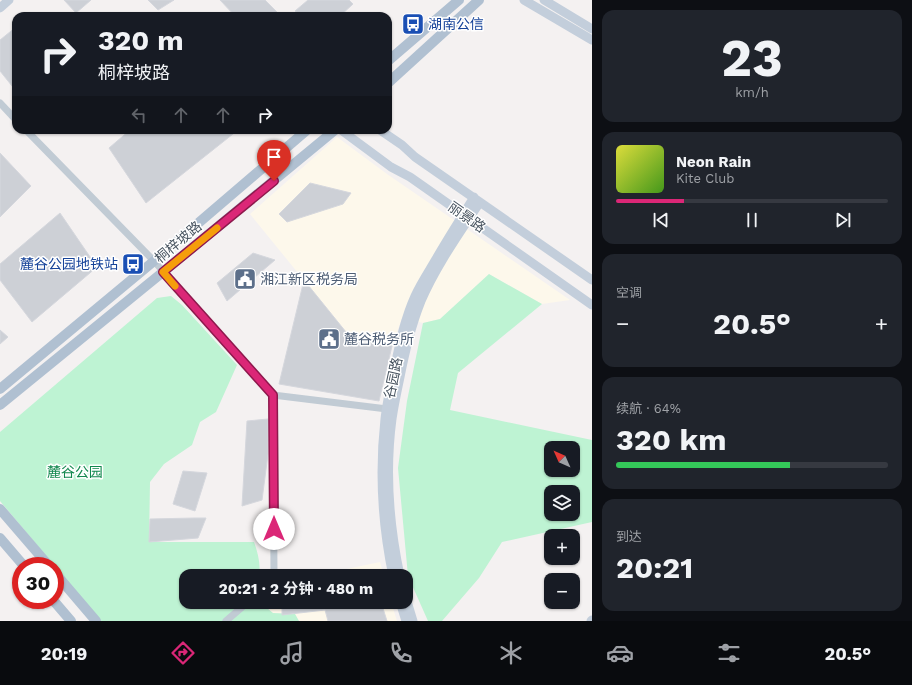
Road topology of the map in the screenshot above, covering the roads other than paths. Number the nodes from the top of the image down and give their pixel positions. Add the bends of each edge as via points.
1 (9, 0) edge
2 (459, 0) edge
3 (479, 0) edge
4 (524, 0) edge
5 (544, 0) edge
6 (0, 8) edge
7 (592, 29) edge
8 (592, 40) edge
9 (392, 58) edge
10 (392, 79) edge
11 (0, 103) edge
12 (12, 116) edge
13 (30, 134) edge
14 (302, 134) edge
15 (330, 134) edge
16 (346, 134) edge
17 (385, 134) edge
18 (477, 199) junction
19 (466, 216) junction
20 (154, 261) junction
21 (163, 272) junction
22 (592, 280) edge
23 (592, 305) edge
24 (0, 389) edge
25 (273, 395) junction
26 (0, 405) edge
27 (387, 409) junction
28 (0, 509) edge
29 (0, 538) edge
30 (16, 557) edge
31 (41, 557) edge
32 (274, 569) edge
33 (392, 569) edge
34 (399, 569) edge
35 (64, 584) edge
36 (61, 609) edge
37 (240, 609) edge
38 (402, 609) edge
39 (410, 609) edge
40 (71, 621) edge
41 (96, 621) edge
42 (226, 621) edge
43 (406, 621) edge
44 (414, 621) edge

1 - 6 main road
2 - 9 main road
3 - 10 main road
4 - 8 main road
5 - 7 main road
11 - 12 street
13 - 20 street
14 - 20 main road, 桐梓坡路
15 - 21 main road, 桐梓坡路
16 - 19 main road, 丽景路
17 - 18 main road, 丽景路
18 - 19 main road, 谷园路
18 - 22 main road, 丽景路
19 - 23 main road, 丽景路
19 - 27 main road, 谷园路 via 426,276 412,303 404,328
19 - 34 main road, 谷园路 via 422,300 411,329 396,394 388,481
20 - 21 street
20 - 24 main road, 桐梓坡路
21 - 25 street
21 - 26 main road, 桐梓坡路
25 - 27 street
25 - 32 street
27 - 33 main road, 谷园路 via 383,442 382,507
28 - 31 main road
29 - 30 main road
35 - 41 main road
36 - 40 main road
37 - 42 street
38 - 43 main road
39 - 44 main road

